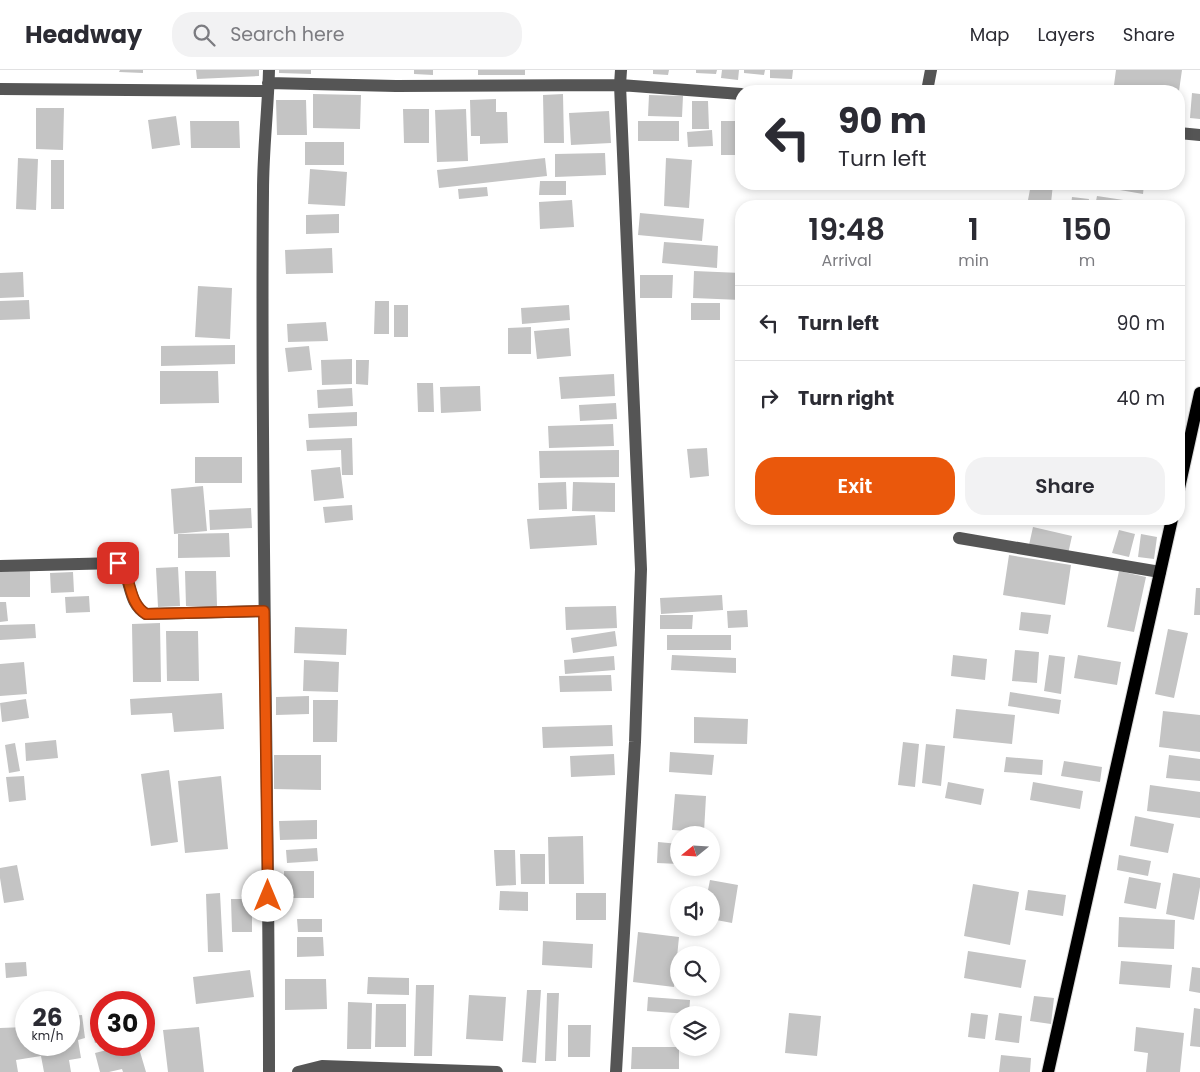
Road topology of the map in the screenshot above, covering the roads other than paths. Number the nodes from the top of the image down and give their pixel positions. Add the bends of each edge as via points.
1 (621, 70) edge
2 (931, 70) edge
3 (268, 81) edge
4 (620, 85) junction
5 (928, 85) edge
6 (0, 89) edge
7 (735, 94) edge
8 (1185, 134) edge
9 (1200, 135) edge
10 (1200, 392) edge
11 (1185, 461) edge
12 (1171, 525) edge
13 (959, 538) dead end
14 (0, 566) edge
15 (1160, 572) junction
16 (264, 611) junction
17 (269, 1072) edge
18 (298, 1072) edge
19 (497, 1072) edge
20 (616, 1072) edge
21 (1048, 1072) edge

1 - 4 street
2 - 5 street
3 - 4 street via 396,86
3 - 6 street
3 - 16 street via 263,187
4 - 7 street
4 - 20 street via 641,568 635,742
8 - 9 street
10 - 11 main road
12 - 15 main road
13 - 15 street
14 - 16 street via 118,563 123,568 134,602 146,614
15 - 21 main road
16 - 17 street
18 - 19 street via 322,1066

